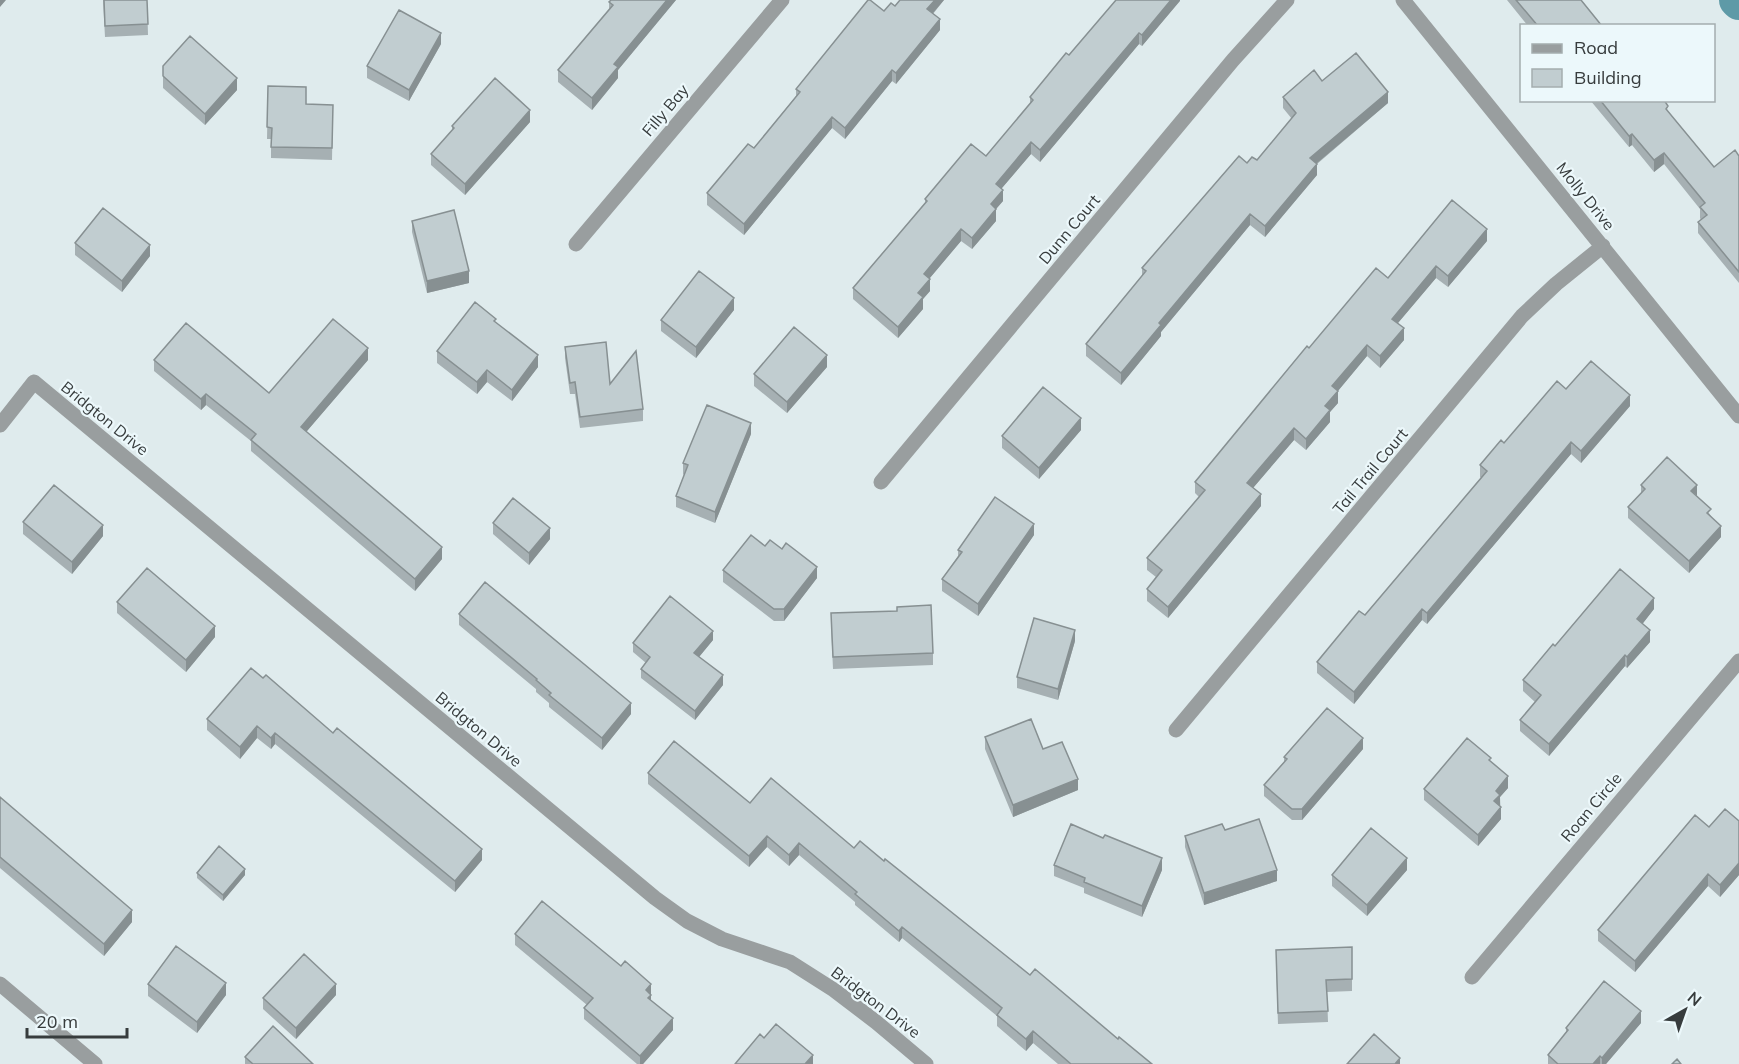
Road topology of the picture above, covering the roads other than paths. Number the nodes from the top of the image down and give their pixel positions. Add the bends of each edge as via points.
1 (782, 0) edge
2 (1287, 0) edge
3 (1403, 0) edge
4 (576, 244) dead end
5 (1603, 246) junction
6 (1739, 416) edge
7 (0, 425) edge
8 (881, 482) dead end
9 (1739, 661) edge
10 (1176, 730) dead end
11 (1472, 977) dead end
12 (0, 984) edge
13 (95, 1064) edge
14 (926, 1064) edge

1 - 4 street, Filly Bay
2 - 8 street, Dunn Court
3 - 5 street, Molly Drive
5 - 6 street, Molly Drive
5 - 10 street, Tail Trail Court via 1522,316
7 - 14 street, Bridgton Drive via 33,382 655,898 722,939 790,962 834,990
9 - 11 street, Roan Circle
12 - 13 street

